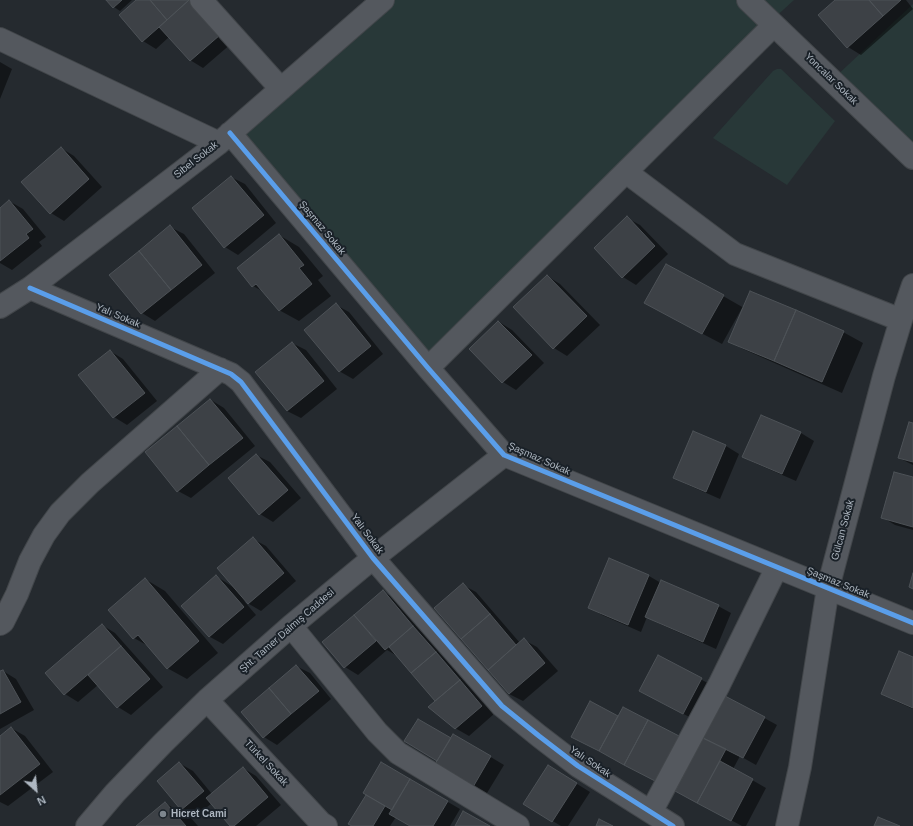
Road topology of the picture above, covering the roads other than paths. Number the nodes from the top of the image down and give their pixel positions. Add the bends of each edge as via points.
1 (201, 0) edge
2 (383, 0) edge
3 (748, 0) edge
4 (774, 25) junction
5 (0, 39) edge
6 (281, 89) junction
7 (224, 138) junction
8 (913, 158) edge
9 (626, 172) junction
10 (913, 285) edge
11 (30, 288) junction
12 (0, 307) edge
13 (901, 320) junction
14 (428, 368) junction
15 (220, 369) junction
16 (504, 455) junction
17 (373, 558) junction
18 (777, 567) junction
19 (828, 588) junction
20 (913, 623) edge
21 (0, 624) edge
22 (291, 626) junction
23 (207, 700) junction
24 (663, 821) edge
25 (87, 826) edge
26 (326, 826) edge
27 (518, 826) edge
28 (787, 826) edge

1 - 6 street
2 - 6 street, Sibel Sokak
3 - 4 street, Yoncalar Sokak
4 - 8 street, Yoncalar Sokak
4 - 9 street
5 - 7 street
6 - 7 street, Sibel Sokak
7 - 11 street, Sibel Sokak
7 - 14 street, Şaşmaz Sokak
9 - 13 street via 735,254
9 - 14 street
10 - 13 street, Gülcan Sokak
11 - 12 street, Sibel Sokak
11 - 15 street, Yalı Sokak
13 - 19 street, Gülcan Sokak
14 - 16 street, Şaşmaz Sokak
15 - 17 street, Yalı Sokak via 241,382
15 - 21 street via 90,483 60,513 33,555 17,594
16 - 17 street, Şht. Tamer Dalmış Caddesi
16 - 18 street, Şaşmaz Sokak
17 - 22 street, Şht. Tamer Dalmış Caddesi
17 - 24 street, Yalı Sokak via 502,706 578,766
18 - 19 street, Şaşmaz Sokak
18 - 24 street via 719,685
19 - 20 street, Şaşmaz Sokak
19 - 28 street, Gülcan Sokak via 800,767
22 - 23 street, Şht. Tamer Dalmış Caddesi
22 - 27 street via 376,732 398,753
23 - 25 street, Şht. Tamer Dalmış Caddesi via 115,793
23 - 26 street, Türkel Sokak

